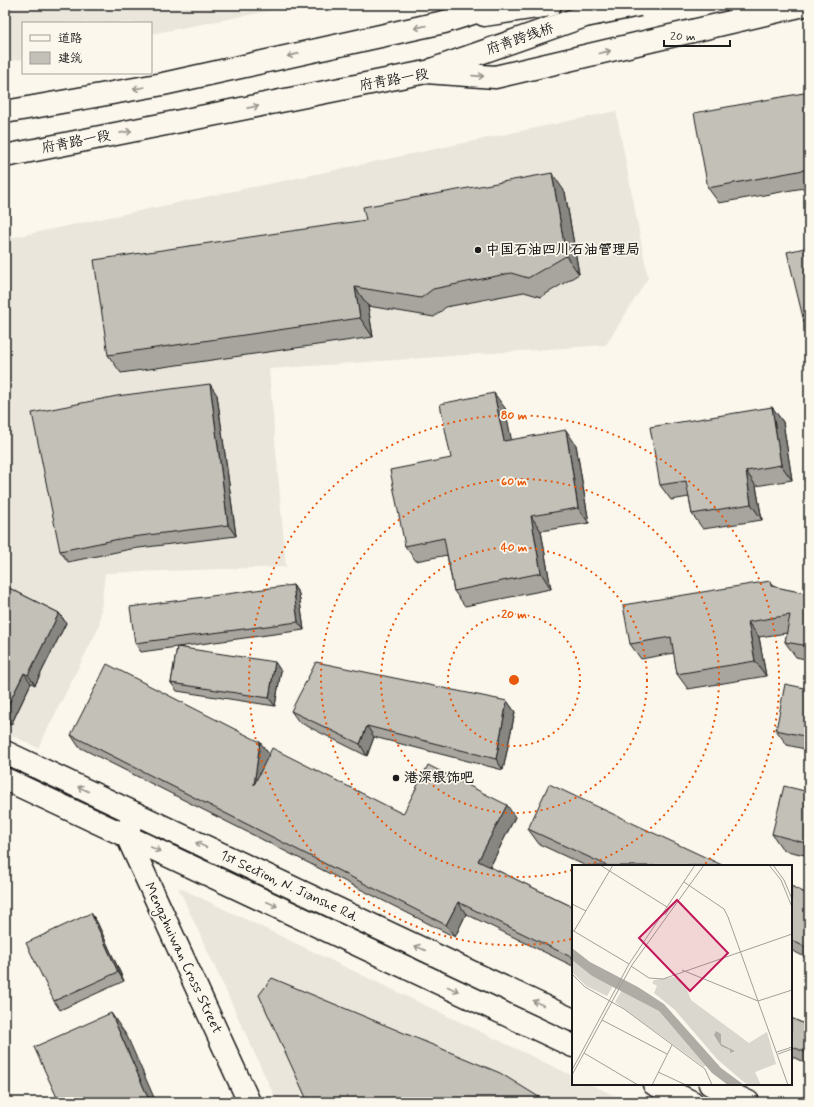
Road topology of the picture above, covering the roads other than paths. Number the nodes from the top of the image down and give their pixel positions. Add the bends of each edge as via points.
1 (498, 5) edge
2 (550, 5) edge
3 (639, 5) edge
4 (804, 5) edge
5 (444, 22) junction
6 (426, 72) junction
7 (5, 112) edge
8 (5, 156) edge
9 (5, 752) edge
10 (5, 779) edge
11 (133, 812) junction
12 (127, 836) junction
13 (572, 1020) edge
14 (572, 1046) edge
15 (656, 1085) edge
16 (712, 1085) edge
17 (249, 1102) edge
18 (692, 1102) edge
19 (748, 1102) edge

1 - 5 main road
2 - 5 main road, 府青跨线桥
3 - 6 main road, 府青跨线桥, bridge via 585,16
6 -> 4 main road, 府青路一段 via 495,78
5 -> 7 main road via 163,84
8 -> 6 main road, 府青路一段
11 -> 9 main road, 1st Section, N. Jianshe Rd.
10 - 12 main road, 1st Section, N. Jianshe Rd.
11 - 12 main road
13 -> 11 main road, 1st Section, N. Jianshe Rd.
12 -> 14 main road, 1st Section, N. Jianshe Rd.
12 - 17 main road, Mengzhuiwan Cross Street
15 - 18 main road
16 - 19 main road

